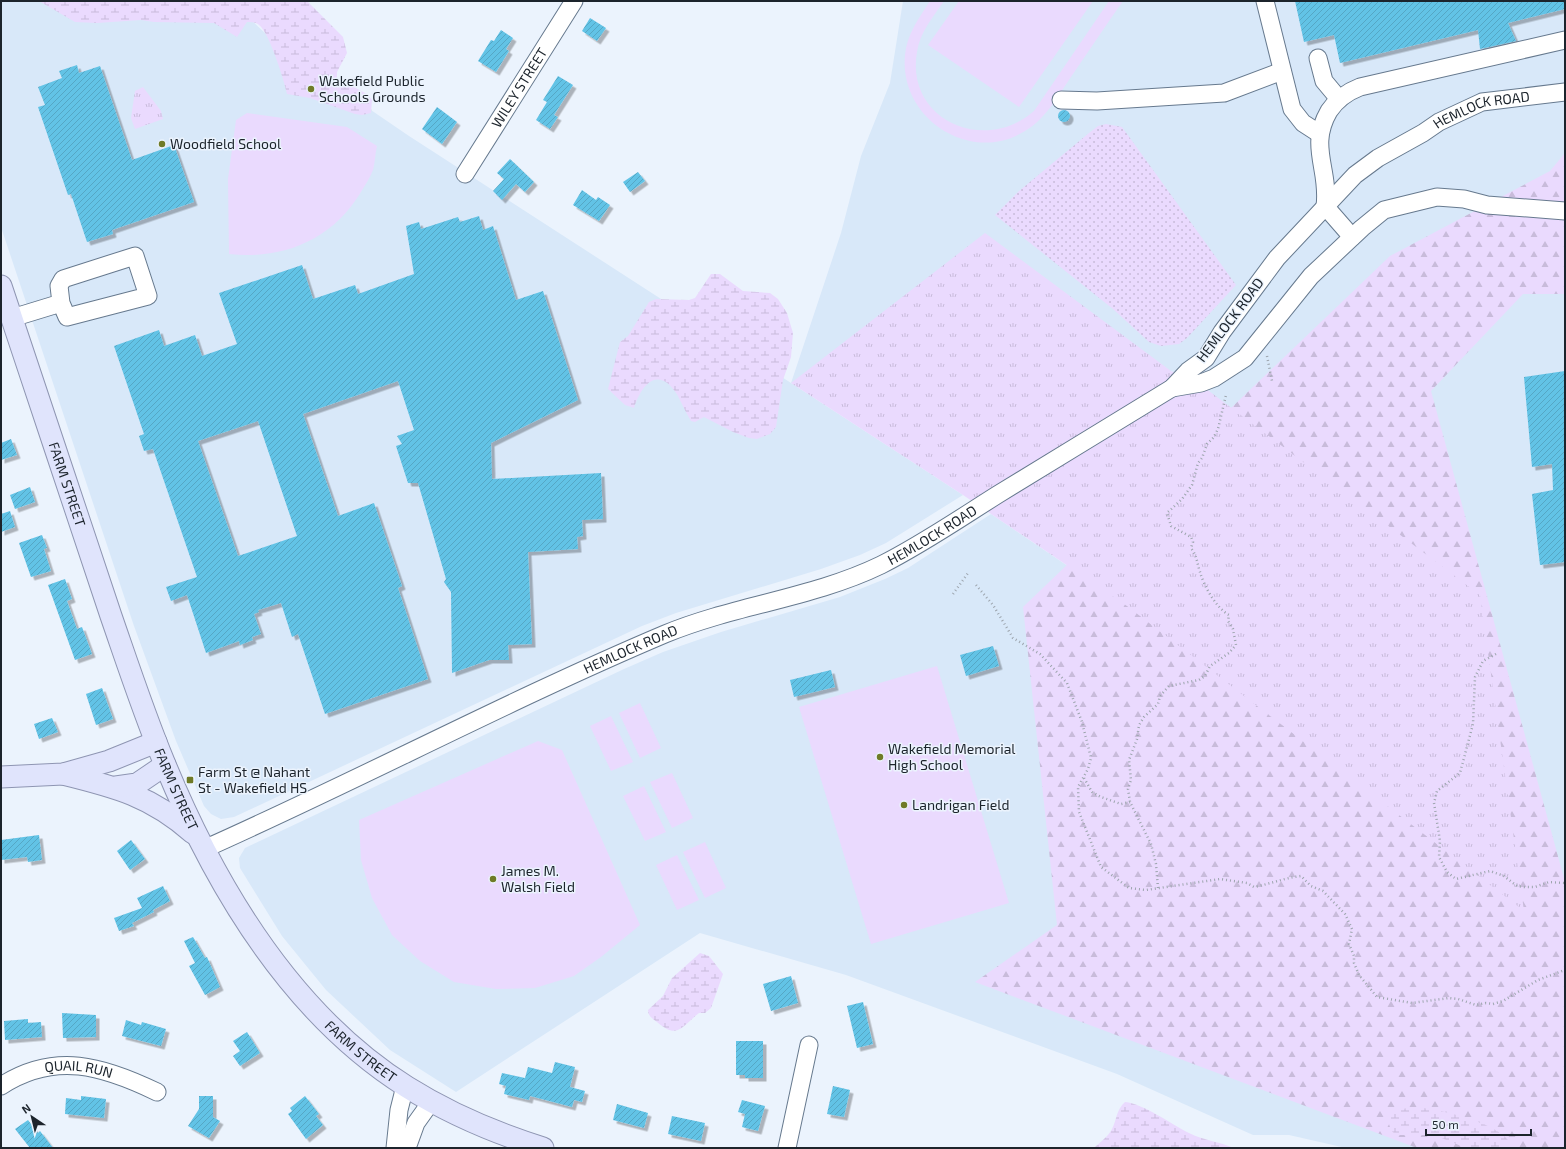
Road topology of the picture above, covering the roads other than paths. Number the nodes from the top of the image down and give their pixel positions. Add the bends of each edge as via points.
1 (574, 1) edge
2 (1265, 1) edge
3 (1565, 40) edge
4 (1318, 58) dead end
5 (1282, 71) junction
6 (1565, 92) edge
7 (1338, 99) junction
8 (1061, 100) dead end
9 (1320, 134) junction
10 (465, 174) dead end
11 (1326, 206) junction
12 (1565, 212) edge
13 (1352, 237) junction
14 (1, 286) edge
15 (61, 303) junction
16 (12, 318) junction
17 (1172, 388) junction
18 (156, 742) junction
19 (165, 765) junction
20 (63, 774) junction
21 (1, 776) edge
22 (116, 787) junction
23 (201, 843) junction
24 (809, 1045) dead end
25 (1, 1086) edge
26 (405, 1086) junction
27 (156, 1092) dead end
28 (431, 1102) junction
29 (395, 1148) edge
30 (407, 1148) edge
31 (543, 1148) edge
32 (787, 1148) edge

1 - 10 street, WILEY STREET
2 - 5 street
3 - 7 street via 1360,87
4 - 7 street via 1324,81
5 - 8 street via 1224,93 1097,101
5 - 9 street via 1295,115 1306,126
6 - 11 street, HEMLOCK ROAD via 1482,102 1439,122 1378,158 1355,175
7 - 9 street via 1328,114
9 - 11 street via 1320,157 1327,190
11 - 13 street
11 - 17 street, HEMLOCK ROAD via 1272,264 1206,358 1188,371
12 - 13 street via 1487,205 1464,199 1437,197 1384,210
13 - 17 street via 1311,276 1245,358 1214,378
14 - 16 main road, FARM STREET
15 - 15 street via 59,286 64,279 135,256 148,296 67,317
15 - 16 street
16 - 18 main road, FARM STREET
17 - 23 street, HEMLOCK ROAD via 877,566 825,586 667,633 499,709 393,762
18 - 19 main road, FARM STREET
18 - 20 main road via 109,761
19 - 22 main road via 137,784
19 - 23 main road, FARM STREET
20 - 21 main road
20 - 22 main road
22 - 23 main road via 166,811
23 - 26 main road, FARM STREET via 256,935 292,984 338,1032
24 - 32 street
25 - 27 street, QUAIL RUN via 33,1070 67,1064 110,1071
26 - 28 main road, FARM STREET
26 - 29 street via 399,1110
28 - 30 street via 416,1123
28 - 31 main road, FARM STREET via 492,1131

